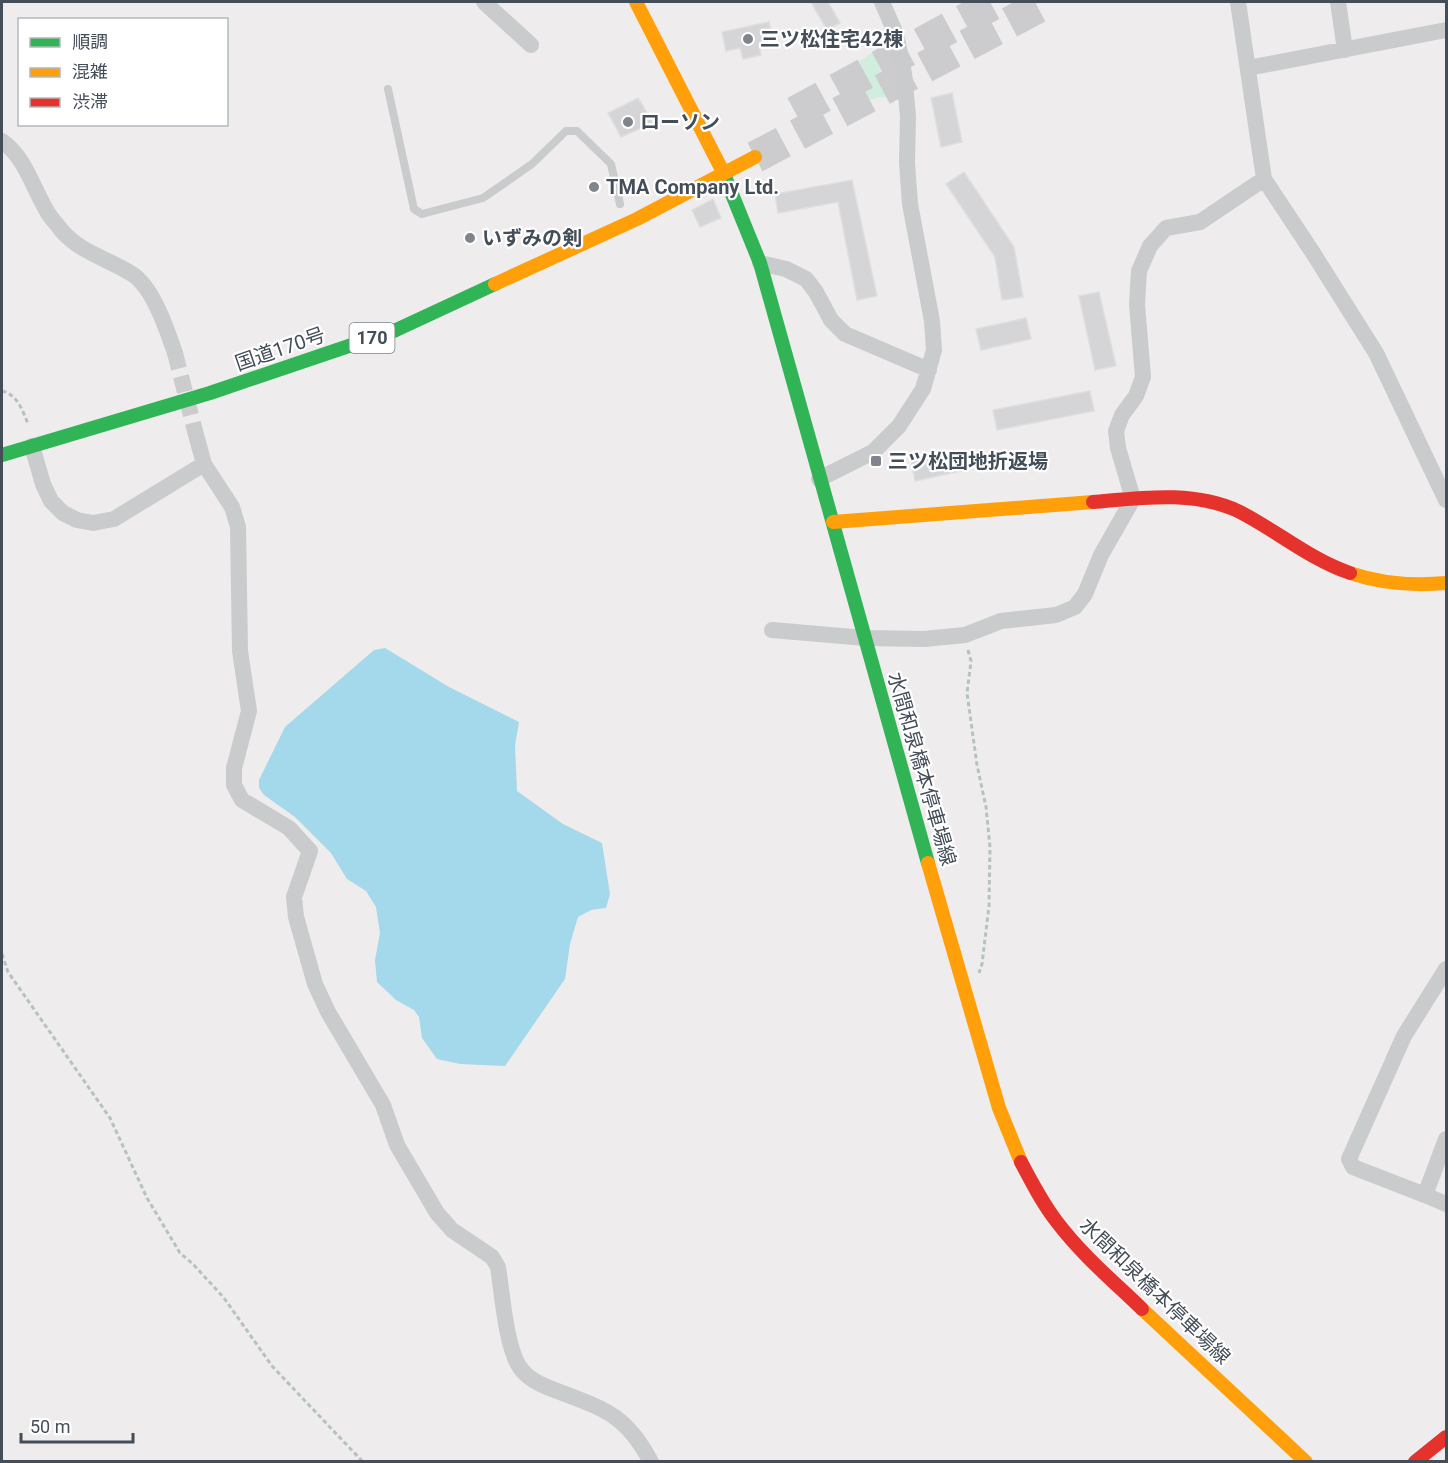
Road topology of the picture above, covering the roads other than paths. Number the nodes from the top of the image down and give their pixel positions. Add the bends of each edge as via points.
1 (484, 2) edge
2 (636, 2) edge
3 (882, 2) edge
4 (1238, 2) edge
5 (1338, 2) edge
6 (1446, 30) edge
7 (531, 45) dead end
8 (1344, 50) junction
9 (1248, 68) junction
10 (388, 89) dead end
11 (2, 141) edge
12 (730, 147) dead end
13 (754, 158) tunnel mouth
14 (709, 159) junction
15 (724, 174) junction
16 (1264, 179) junction
17 (620, 204) dead end
18 (760, 263) junction
19 (175, 353) tunnel mouth
20 (929, 370) junction
21 (195, 431) tunnel mouth
22 (32, 446) junction
23 (2, 455) edge
24 (204, 464) junction
25 (819, 479) junction
26 (1133, 498) junction
27 (1446, 500) edge
28 (833, 522) junction
29 (1446, 584) edge
30 (772, 630) dead end
31 (865, 638) junction
32 (1446, 969) edge
33 (1446, 1138) edge
34 (1425, 1195) junction
35 (1446, 1204) edge
36 (1446, 1437) edge
37 (651, 1461) edge
38 (1306, 1461) edge
39 (1415, 1461) edge

1 - 7 street
2 - 14 main road, 水間和泉橋本停車場線
3 - 20 street via 896,34 904,73 910,204 932,321 934,350
4 - 9 street
5 - 8 street
6 - 8 street
8 - 9 street
9 - 16 street
10 - 17 lane via 414,209 422,214 483,198 532,164 566,130 577,131 611,164
11 - 19 street via 21,162 48,214 65,234 86,251 134,275 149,293
12 - 14 main road
13 - 15 main road, 国道170号 / 170
14 - 15 main road, 水間和泉橋本停車場線
15 - 18 main road, 水間和泉橋本停車場線
15 - 22 main road, 国道170号 / 170 via 637,219 396,330 210,393
16 - 26 street via 1200,222 1166,228 1150,246 1139,271 1137,304 1143,377 1116,431
16 - 27 street via 1376,353
18 - 20 street via 786,268 806,279 831,320 845,334
18 - 25 main road, 水間和泉橋本停車場線
20 - 25 street via 923,389 899,426 873,452
21 - 24 street
22 - 23 main road, 国道170号 / 170
22 - 24 street via 51,501 63,513 93,523 114,519
24 - 37 street via 232,507 238,527 240,651 249,711 234,768 234,784 242,800 288,828 310,851 294,897 315,984 383,1106 397,1145 437,1213 452,1230 492,1257 498,1267 513,1353 521,1370 539,1384 623,1421
25 - 28 main road, 水間和泉橋本停車場線
26 - 28 main road
26 - 29 main road via 1170,497 1218,503 1245,514 1346,573 1396,585
26 - 31 street via 1075,607 1056,615 1001,621 965,635
28 - 31 main road, 水間和泉橋本停車場線
30 - 31 street
31 - 38 main road, 水間和泉橋本停車場線 via 999,1108 1027,1173 1076,1246
32 - 34 street via 1404,1036 1348,1159 1353,1167
33 - 34 street
34 - 35 street
36 - 39 main road

